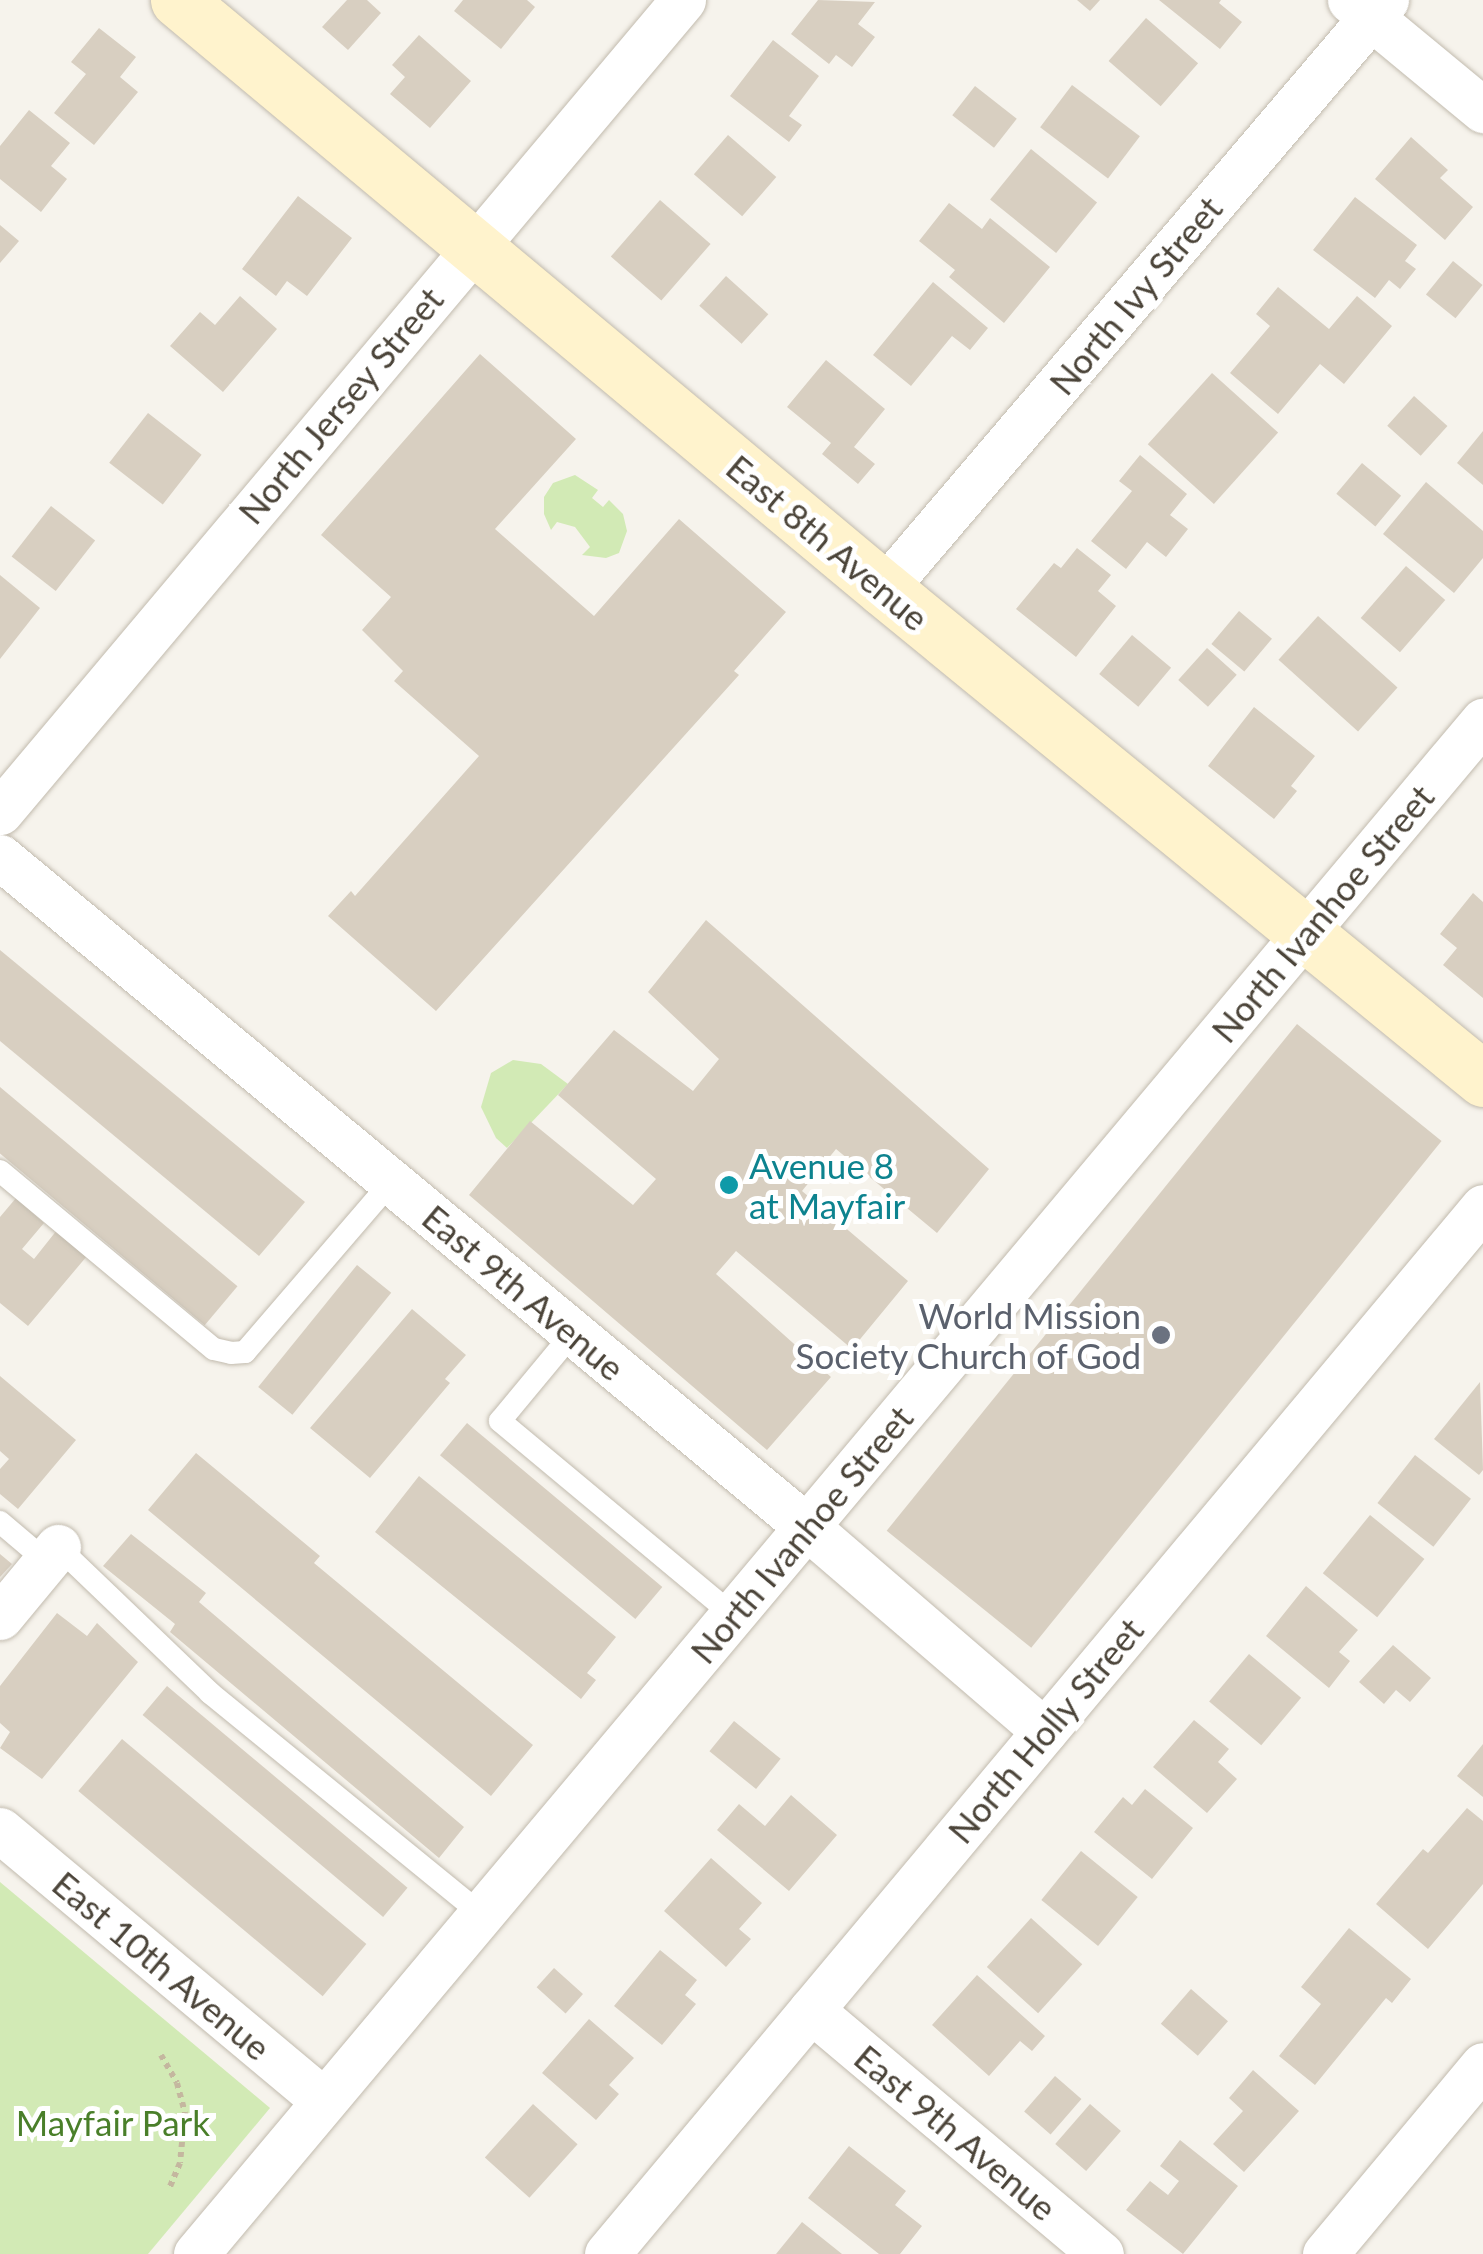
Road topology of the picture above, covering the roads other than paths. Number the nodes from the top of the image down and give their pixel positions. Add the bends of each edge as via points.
1 (178, 0) edge
2 (683, 0) edge
3 (1369, 6) edge
4 (1483, 110) edge
5 (472, 246) junction
6 (884, 590) junction
7 (1483, 722) edge
8 (0, 812) edge
9 (0, 857) edge
10 (1305, 934) junction
11 (1483, 1079) edge
12 (0, 1171) edge
13 (391, 1182) junction
14 (1483, 1207) edge
15 (573, 1333) junction
16 (0, 1522) edge
17 (807, 1528) junction
18 (52, 1554) junction
19 (733, 1615) junction
20 (0, 1617) edge
21 (1044, 1732) junction
22 (0, 1830) edge
23 (482, 1915) junction
24 (810, 2010) junction
25 (1483, 2065) edge
26 (324, 2101) junction
27 (196, 2254) edge
28 (607, 2254) edge
29 (1101, 2254) edge
30 (1325, 2254) edge

1 - 5 street, East 8th Avenue
2 - 5 street, North Jersey Street
3 - 4 street
3 - 6 street, North Ivy Street
5 - 6 street, East 8th Avenue
5 - 8 street, North Jersey Street
6 - 10 street, East 8th Avenue
7 - 10 street, North Ivanhoe Street
9 - 13 street, East 9th Avenue
10 - 11 street, East 8th Avenue
10 - 17 street, North Ivanhoe Street
12 - 13 lane via 214,1349 231,1353 245,1352
13 - 15 street, East 9th Avenue
14 - 21 street, North Holly Street
15 - 17 street, East 9th Avenue
15 - 19 lane via 500,1421
16 - 18 lane
17 - 19 street, North Ivanhoe Street
17 - 21 street, East 9th Avenue
18 - 20 street
18 - 23 lane
19 - 23 street, North Ivanhoe Street
21 - 24 street, North Holly Street
22 - 26 street, East 10th Avenue
23 - 26 street, North Ivanhoe Street
24 - 28 street, North Holly Street
24 - 29 street, East 9th Avenue
25 - 30 street
26 - 27 street, North Ivanhoe Street

